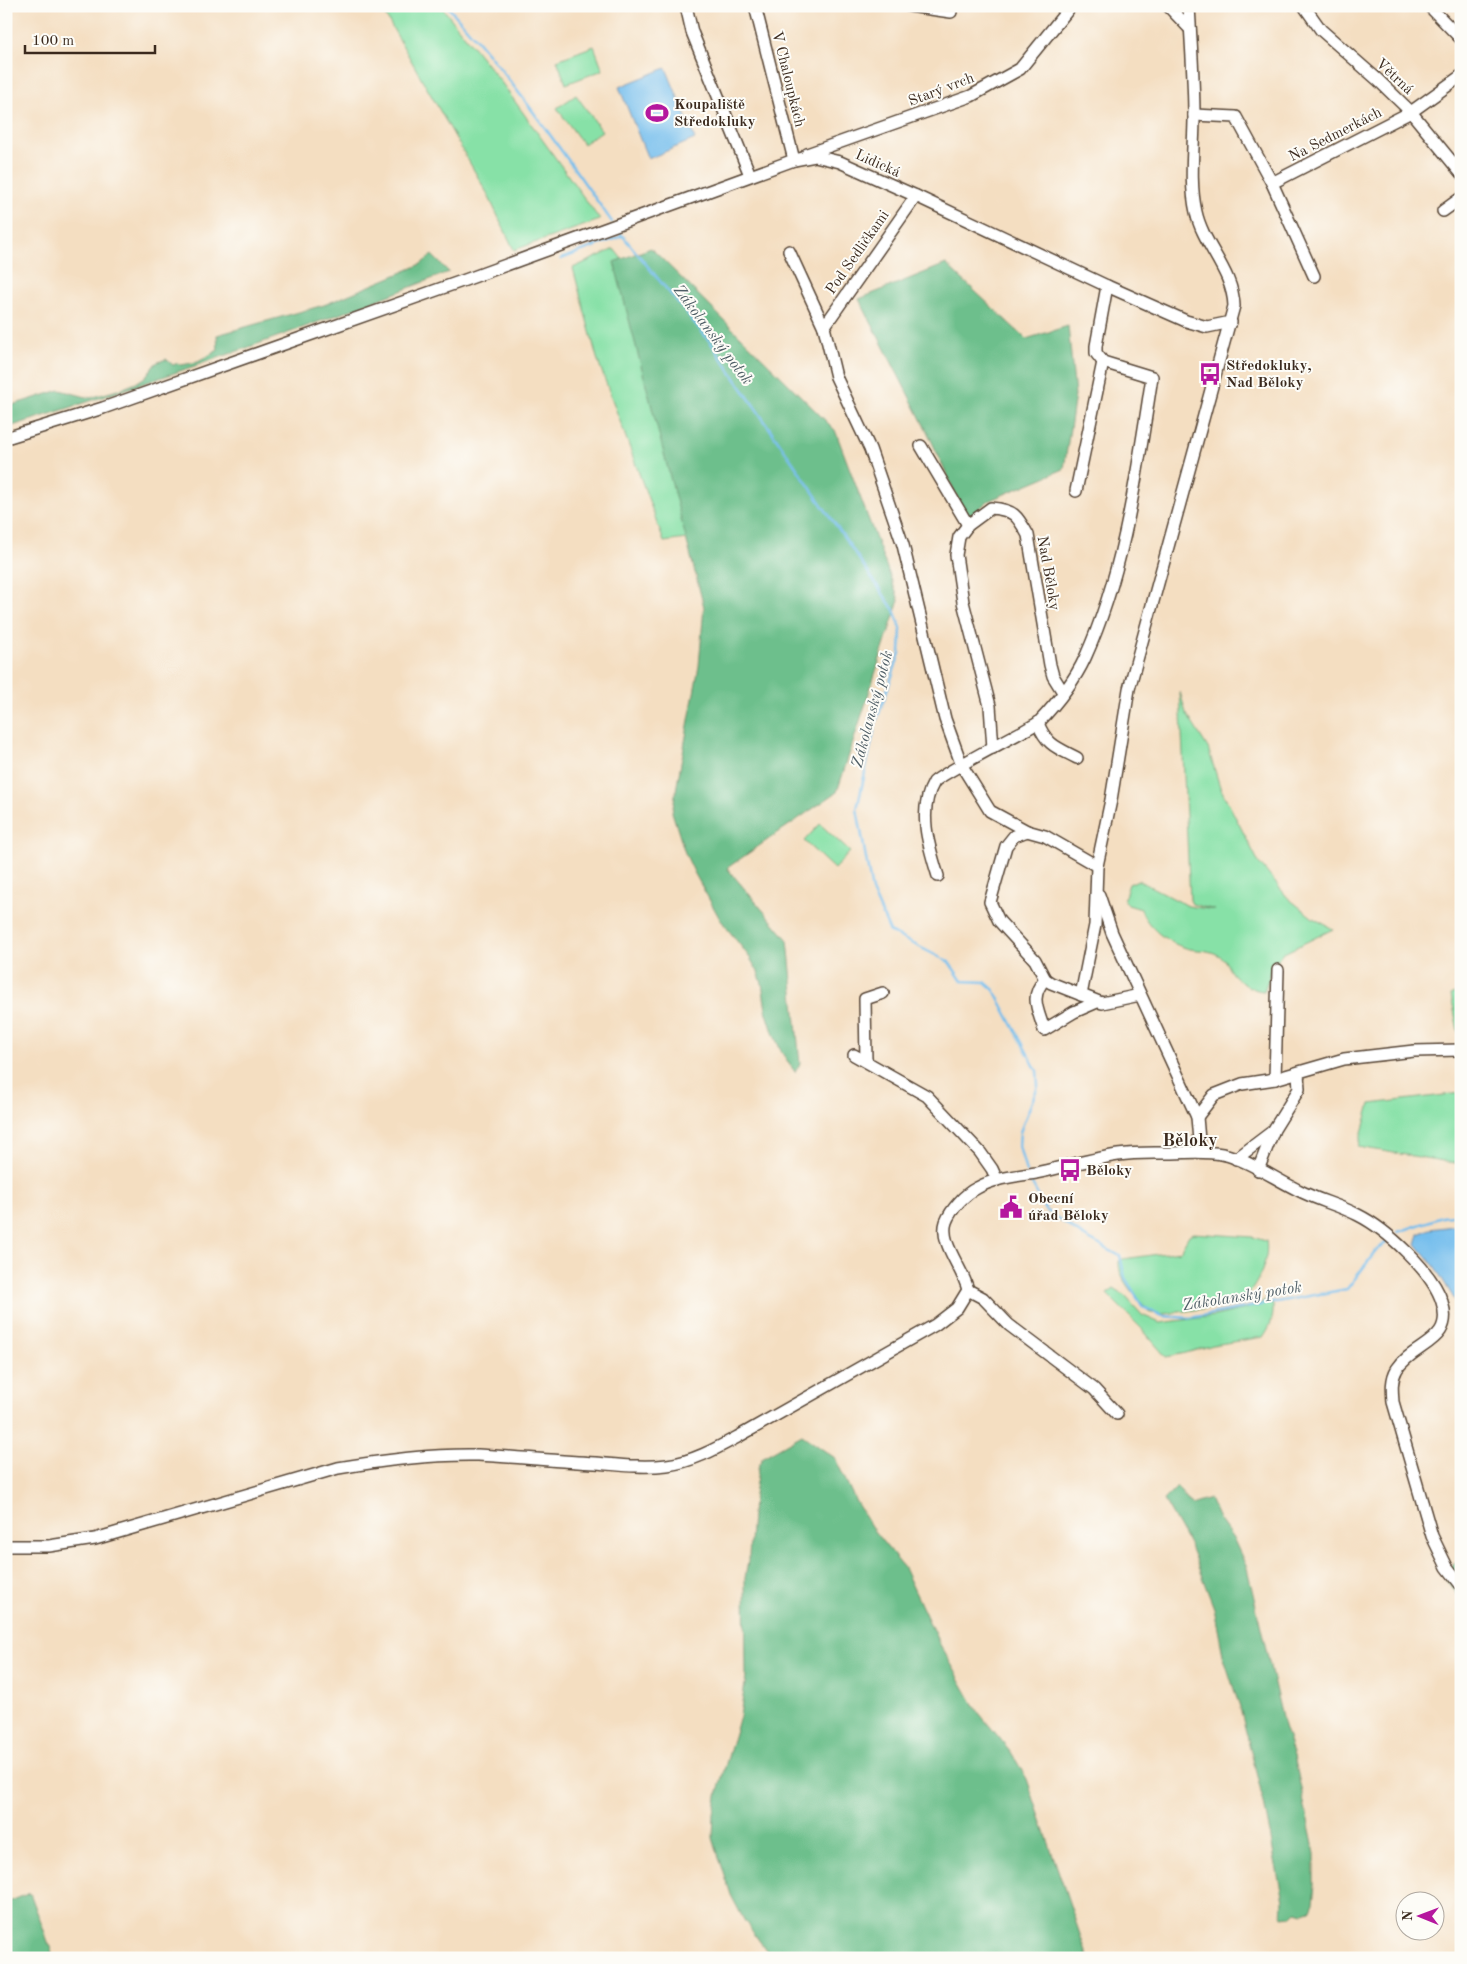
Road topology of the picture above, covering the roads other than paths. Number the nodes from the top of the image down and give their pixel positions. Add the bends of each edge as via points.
1 (686, 6) edge
2 (755, 6) edge
3 (909, 6) edge
4 (1071, 6) edge
5 (1168, 6) edge
6 (1189, 6) edge
7 (1304, 6) edge
8 (1429, 6) edge
9 (951, 12) dead end
10 (1190, 29) junction
11 (1461, 39) edge
12 (1461, 76) edge
13 (1411, 112) junction
14 (1194, 115) junction
15 (794, 160) junction
16 (1461, 173) edge
17 (750, 176) junction
18 (1272, 183) junction
19 (916, 196) junction
20 (1461, 198) edge
21 (1443, 211) dead end
22 (789, 251) dead end
23 (1314, 276) dead end
24 (1107, 286) junction
25 (1231, 322) junction
26 (824, 326) junction
27 (1103, 362) junction
28 (6, 438) edge
29 (921, 446) dead end
30 (1076, 491) dead end
31 (968, 524) junction
32 (1064, 692) junction
33 (1038, 723) junction
34 (993, 748) junction
35 (1077, 758) dead end
36 (962, 766) junction
37 (1027, 830) junction
38 (1097, 866) junction
39 (938, 876) dead end
40 (1097, 890) junction
41 (1278, 970) dead end
42 (1046, 979) junction
43 (883, 993) dead end
44 (1081, 995) junction
45 (1140, 995) junction
46 (1097, 1002) junction
47 (1461, 1050) edge
48 (854, 1055) dead end
49 (866, 1061) junction
50 (1298, 1073) junction
51 (1274, 1079) junction
52 (1197, 1117) junction
53 (1273, 1132) junction
54 (1200, 1152) junction
55 (1236, 1158) junction
56 (1258, 1170) junction
57 (997, 1180) junction
58 (968, 1290) junction
59 (1117, 1414) dead end
60 (6, 1546) edge
61 (1461, 1585) edge

1 - 17 street via 692,32
2 - 15 street, V Chaloupkách
3 - 9 street
4 - 15 street, Starý vrch via 1020,69 971,96
5 - 10 street
6 - 10 street
7 - 13 street, Větrná via 1321,30
8 - 11 street
10 - 14 street
12 - 13 street, Na Sedmerkách
13 - 16 street, Větrná
13 - 18 street, Na Sedmerkách
14 - 18 street via 1236,117
14 - 25 street via 1196,211 1234,294
15 - 17 street, Lidická
15 - 19 street, Lidická via 815,156 830,159
17 - 28 street, Lidická via 102,408
18 - 23 street
19 - 24 street, Lidická
19 - 26 street, Pod Sedličkami
20 - 21 street
22 - 26 street, Pod Sedličkami
24 - 25 street, Lidická via 1199,326
24 - 27 street via 1096,346 1096,353
25 - 38 street via 1129,689
26 - 36 street, Pod Sedličkami via 836,377 870,449 903,545 944,719
27 - 30 street
27 - 32 street via 1152,378 1134,491 1116,569 1084,659
29 - 31 street
31 - 32 street, Nad Běloky via 991,508 1006,509 1018,516 1028,534 1050,665
31 - 34 street, Nad Běloky via 959,537 956,555 964,602 990,706
32 - 33 street
33 - 34 street
33 - 35 street via 1051,745
34 - 36 street
36 - 37 street via 990,811
36 - 39 street via 935,780 926,801 927,840
37 - 38 street via 1045,836
37 - 42 street via 1014,836 1006,846 990,902 999,921 1035,960
38 - 40 street
40 - 44 street via 1095,925
40 - 45 street
41 - 51 street
42 - 44 street
42 - 46 street via 1035,996 1044,1030
43 - 49 street via 865,999
44 - 46 street
45 - 46 street
45 - 52 street
47 - 50 street via 1414,1051 1344,1059
48 - 49 street
49 - 57 street via 927,1096 980,1152
50 - 51 street
50 - 53 street via 1299,1089
51 - 52 street via 1242,1084 1214,1095
52 - 54 street
53 - 55 street
53 - 56 street
54 - 55 street
54 - 57 street via 1120,1154
55 - 56 street
56 - 61 street via 1300,1192 1359,1215 1390,1236 1434,1284 1444,1312 1438,1336 1406,1359 1397,1369 1391,1386 1432,1536 1447,1567
57 - 58 street via 970,1193 946,1223 945,1238 963,1272
58 - 59 street via 983,1298 1009,1325 1094,1389
58 - 60 street via 957,1308 935,1324 733,1439 669,1465 638,1466 476,1455 377,1461 338,1468 96,1539 50,1546

